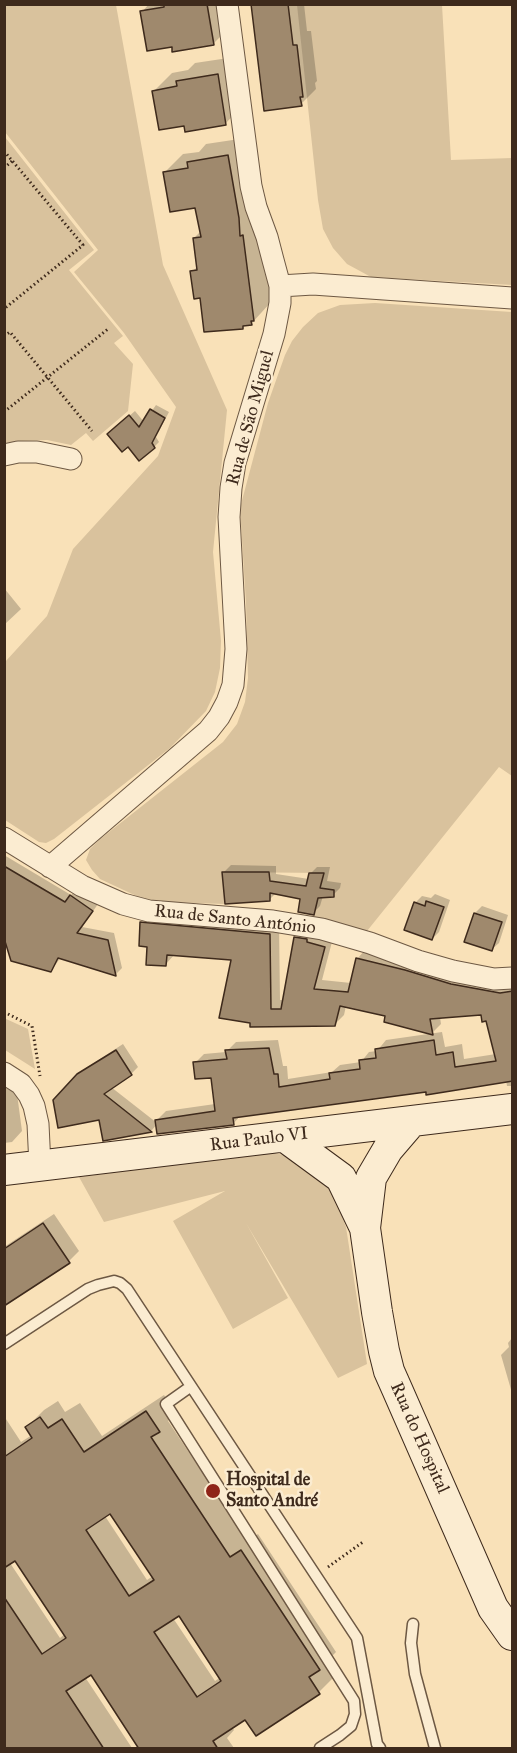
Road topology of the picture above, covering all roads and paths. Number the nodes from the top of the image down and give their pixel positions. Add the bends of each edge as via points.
1 (227, 4) edge
2 (4, 151) edge
3 (13, 161) junction
4 (4, 168) edge
5 (279, 286) junction
6 (513, 298) edge
7 (4, 309) edge
8 (108, 329) dead end
9 (4, 336) edge
10 (48, 378) junction
11 (4, 412) edge
12 (92, 431) dead end
13 (4, 455) edge
14 (71, 459) dead end
15 (4, 837) edge
16 (50, 867) junction
17 (513, 978) edge
18 (4, 1012) edge
19 (4, 1073) edge
20 (40, 1080) dead end
21 (513, 1109) edge
22 (412, 1121) junction
23 (349, 1129) junction
24 (285, 1137) junction
25 (40, 1166) junction
26 (4, 1170) edge
27 (342, 1178) junction
28 (371, 1178) junction
29 (365, 1228) junction
30 (4, 1344) edge
31 (190, 1387) junction
32 (363, 1542) dead end
33 (316, 1576) junction
34 (413, 1624) dead end
35 (513, 1635) edge
36 (320, 1749) edge
37 (380, 1749) edge
38 (435, 1749) edge

1 - 5 street, Rua de São Miguel via 251,186
2 - 3 path
3 - 4 path
3 - 7 path via 83,245
5 - 6 street via 313,284
5 - 16 street, Rua de São Miguel via 274,334 231,488 236,650 227,702 208,731 190,748
8 - 10 path
9 - 10 path via 10,332
10 - 11 path
10 - 12 path
13 - 14 street via 37,452
15 - 16 street, Rua de Santo António
16 - 17 street, Rua de Santo António via 103,896 149,911 322,929 453,971 494,979
18 - 20 path via 32,1026
19 - 25 street via 21,1084 34,1106
21 - 22 main road, Rua Paulo VI
22 - 23 main road, Rua Paulo VI
22 - 28 main road, Rua do Hospital via 388,1149
23 - 24 main road, Rua Paulo VI
23 - 27 main road
23 - 28 main road, Rua do Hospital via 360,1146
24 - 25 main road, Rua Paulo VI
24 - 27 main road, Rua do Hospital
25 - 26 main road, Rua Paulo VI
27 - 29 main road, Rua do Hospital
28 - 29 main road, Rua do Hospital
29 - 35 main road, Rua do Hospital via 389,1371 493,1608
30 - 31 lane via 88,1290 114,1281 127,1289
31 - 33 lane
31 - 36 lane via 166,1404 354,1701 351,1726
32 - 33 path
33 - 37 lane via 357,1638
34 - 38 lane via 415,1674

